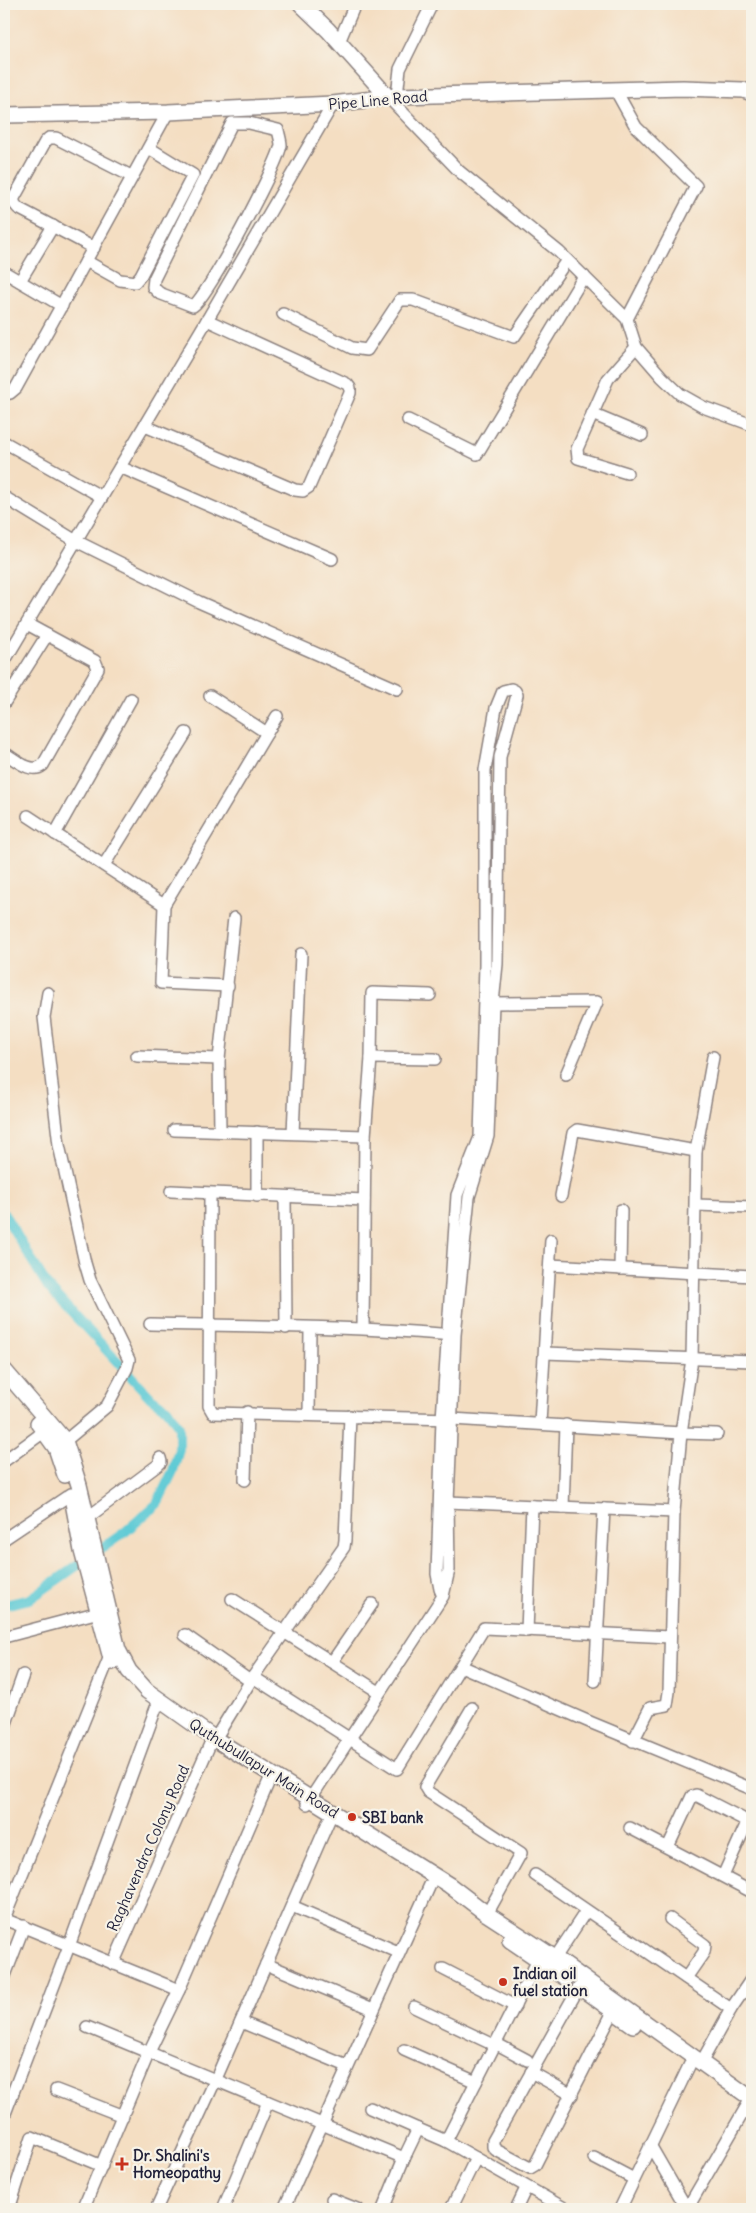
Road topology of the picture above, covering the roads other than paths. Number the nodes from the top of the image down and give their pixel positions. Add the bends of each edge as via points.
1 (301, 4) edge
2 (355, 4) edge
3 (432, 4) edge
4 (338, 42) junction
5 (616, 91) junction
6 (752, 93) edge
7 (392, 96) junction
8 (333, 104) junction
9 (168, 112) junction
10 (4, 115) edge
11 (149, 148) junction
12 (269, 175) junction
13 (131, 176) junction
14 (286, 184) junction
15 (52, 226) junction
16 (94, 248) junction
17 (567, 260) junction
18 (86, 261) junction
19 (4, 272) edge
20 (584, 276) junction
21 (214, 278) junction
22 (20, 281) junction
23 (227, 286) junction
24 (62, 306) junction
25 (283, 314) dead end
26 (627, 319) junction
27 (207, 320) junction
28 (636, 346) junction
29 (4, 394) edge
30 (592, 414) junction
31 (408, 420) dead end
32 (752, 425) edge
33 (145, 426) junction
34 (642, 435) dead end
35 (4, 442) edge
36 (120, 467) junction
37 (627, 473) dead end
38 (4, 497) edge
39 (102, 497) junction
40 (76, 541) junction
41 (332, 559) dead end
42 (26, 624) junction
43 (46, 635) junction
44 (4, 662) edge
45 (397, 689) dead end
46 (210, 696) dead end
47 (131, 699) dead end
48 (4, 703) edge
49 (278, 716) dead end
50 (186, 733) dead end
51 (267, 734) junction
52 (4, 753) edge
53 (28, 816) dead end
54 (55, 834) junction
55 (104, 865) junction
56 (164, 905) junction
57 (234, 918) dead end
58 (301, 954) dead end
59 (228, 986) junction
60 (48, 993) dead end
61 (430, 996) dead end
62 (493, 1003) junction
63 (137, 1056) dead end
64 (713, 1057) dead end
65 (371, 1058) junction
66 (219, 1059) junction
67 (435, 1059) dead end
68 (566, 1075) dead end
69 (174, 1130) dead end
70 (220, 1131) junction
71 (257, 1132) junction
72 (293, 1133) junction
73 (365, 1136) junction
74 (696, 1151) junction
75 (459, 1190) junction
76 (171, 1192) dead end
77 (210, 1194) junction
78 (470, 1195) junction
79 (257, 1196) junction
80 (285, 1196) junction
81 (561, 1196) dead end
82 (364, 1200) junction
83 (696, 1205) junction
84 (752, 1207) edge
85 (621, 1210) dead end
86 (551, 1240) dead end
87 (550, 1266) junction
88 (620, 1269) junction
89 (695, 1273) junction
90 (752, 1276) edge
91 (150, 1324) dead end
92 (210, 1325) junction
93 (286, 1328) junction
94 (363, 1328) junction
95 (310, 1329) junction
96 (451, 1334) junction
97 (545, 1353) junction
98 (692, 1359) junction
99 (752, 1361) edge
100 (4, 1370) edge
101 (4, 1382) edge
102 (247, 1412) junction
103 (309, 1414) junction
104 (350, 1416) junction
105 (447, 1419) junction
106 (540, 1423) junction
107 (566, 1425) junction
108 (45, 1431) junction
109 (681, 1433) junction
110 (717, 1434) dead end
111 (65, 1441) junction
112 (160, 1458) dead end
113 (4, 1461) edge
114 (244, 1480) dead end
115 (71, 1494) junction
116 (448, 1502) junction
117 (532, 1506) junction
118 (562, 1507) junction
119 (604, 1509) junction
120 (674, 1512) junction
121 (85, 1523) junction
122 (4, 1539) edge
123 (98, 1587) junction
124 (443, 1596) junction
125 (232, 1599) dead end
126 (372, 1604) dead end
127 (99, 1612) junction
128 (527, 1631) junction
129 (284, 1633) junction
130 (598, 1634) junction
131 (185, 1635) dead end
132 (4, 1636) edge
133 (670, 1637) junction
134 (110, 1656) junction
135 (332, 1662) junction
136 (461, 1666) junction
137 (23, 1675) dead end
138 (252, 1679) junction
139 (595, 1681) dead end
140 (379, 1692) junction
141 (156, 1708) junction
142 (472, 1708) dead end
143 (4, 1729) edge
144 (348, 1739) junction
145 (213, 1741) junction
146 (633, 1741) junction
147 (269, 1781) junction
148 (752, 1789) edge
149 (309, 1801) junction
150 (329, 1820) junction
151 (630, 1828) dead end
152 (668, 1848) junction
153 (535, 1875) dead end
154 (723, 1876) junction
155 (430, 1885) junction
156 (752, 1892) edge
157 (292, 1906) junction
158 (586, 1911) junction
159 (487, 1914) junction
160 (4, 1919) edge
161 (670, 1919) dead end
162 (24, 1926) junction
163 (69, 1946) junction
164 (398, 1952) junction
165 (555, 1958) junction
166 (538, 1960) junction
167 (113, 1964) junction
168 (266, 1964) junction
169 (443, 1969) dead end
170 (4, 1978) edge
171 (686, 1978) junction
172 (751, 1984) edge
173 (579, 1987) junction
174 (179, 1990) junction
175 (515, 2006) junction
176 (414, 2007) dead end
177 (373, 2008) junction
178 (731, 2009) junction
179 (613, 2012) junction
180 (241, 2022) junction
181 (87, 2027) dead end
182 (495, 2044) junction
183 (404, 2050) dead end
184 (149, 2052) junction
185 (695, 2064) junction
186 (348, 2066) junction
187 (529, 2066) junction
188 (215, 2081) junction
189 (476, 2082) junction
190 (56, 2090) dead end
191 (572, 2094) junction
192 (268, 2102) junction
193 (751, 2102) edge
194 (370, 2108) dead end
195 (4, 2116) edge
196 (123, 2116) junction
197 (321, 2124) junction
198 (418, 2129) junction
199 (446, 2141) junction
200 (650, 2144) junction
201 (404, 2158) junction
202 (476, 2158) junction
203 (594, 2158) dead end
204 (102, 2166) junction
205 (634, 2179) junction
206 (526, 2188) junction
207 (332, 2198) dead end
208 (10, 2209) edge
209 (83, 2209) edge
210 (156, 2209) edge
211 (223, 2209) edge
212 (284, 2209) edge
213 (357, 2209) edge
214 (382, 2209) edge
215 (451, 2209) edge
216 (516, 2209) edge
217 (566, 2209) edge
218 (620, 2209) edge
219 (687, 2209) edge

1 - 4 main road
2 - 4 street
3 - 7 street via 400,69
4 - 7 main road
5 - 6 main road, Pipe Line Road via 683,88
5 - 7 main road, Pipe Line Road
5 - 26 street via 636,127 696,186
7 - 8 main road, Pipe Line Road
7 - 17 street via 460,172
8 - 9 main road, Pipe Line Road
8 - 14 street
9 - 10 main road, Pipe Line Road
9 - 11 street
11 - 13 street
11 - 18 street via 193,175 141,275 134,282 127,282
12 - 14 street
12 - 21 street
12 - 21 street via 281,144 278,130 249,123 232,123 154,279 153,287 159,293 193,306
13 - 15 street via 56,138 49,138 14,203
13 - 16 street
14 - 23 street
15 - 16 street
15 - 22 street
16 - 18 street
17 - 20 street
17 - 25 street via 514,337 413,300 400,300 367,350 352,348
18 - 24 street
19 - 22 street
20 - 26 street
20 - 31 street via 477,454
21 - 23 street
22 - 24 street
23 - 27 street
24 - 29 street via 16,388
26 - 28 street
27 - 33 street
27 - 33 street via 350,388 309,487 303,491 295,490
28 - 30 street via 614,370
28 - 32 street via 680,394 703,407
30 - 34 street
30 - 37 street via 576,449 578,458
33 - 36 street
35 - 39 street
36 - 39 street
36 - 41 street
38 - 40 street
39 - 40 street
40 - 42 street
40 - 45 street via 199,602
42 - 43 street
42 - 44 street
43 - 48 street
43 - 52 street via 95,661 98,668 43,766 33,769
46 - 51 street
47 - 54 street
49 - 51 street
50 - 55 street
51 - 56 street
53 - 54 street
54 - 55 street
55 - 56 street
56 - 59 street via 161,983
57 - 59 street
58 - 72 street
59 - 66 street
60 - 111 street via 44,1017 59,1145 85,1264 129,1360 107,1406
61 - 65 street via 372,993
62 - 68 street via 597,1002
62 - 75 street via 497,964 500,757 517,695 511,689 503,692 496,708 485,770 485,965 480,1136
62 - 78 street via 488,1136
63 - 66 street
64 - 74 street
65 - 67 street
65 - 73 street
66 - 70 street
69 - 70 street
70 - 71 street
71 - 72 street
71 - 79 street
72 - 73 street
73 - 82 street
74 - 81 street via 576,1130
74 - 83 street
75 - 78 street
75 - 96 street
76 - 77 street
77 - 79 street
77 - 92 street
78 - 96 street
79 - 80 street
80 - 82 street
80 - 93 street
82 - 94 street
83 - 84 street
83 - 89 street
85 - 88 street
86 - 87 street
87 - 88 street
87 - 97 street
88 - 89 street
89 - 90 street
89 - 98 street
91 - 92 street
92 - 93 street
92 - 102 street via 210,1410 213,1413
93 - 95 street
94 - 95 street
94 - 96 street
95 - 103 street
96 - 105 street
97 - 98 street
97 - 106 street
98 - 99 street
98 - 109 street
100 - 111 main road, Quthubullapur Main Road
101 - 108 main road, Quthubullapur Main Road
102 - 103 street
102 - 114 street
103 - 104 street
104 - 105 street
104 - 129 street, Raghavendra Colony Road via 344,1547
105 - 106 street
105 - 116 street
105 - 124 street via 437,1574
106 - 107 street
107 - 109 street
107 - 118 street
108 - 113 street
108 - 115 main road, Quthubullapur Main Road via 56,1448
109 - 110 street
109 - 120 street
111 - 121 main road, Quthubullapur Main Road
112 - 121 street via 158,1465
115 - 121 main road, Quthubullapur Main Road
115 - 122 street
116 - 117 street
116 - 124 street via 450,1570
117 - 118 street
117 - 128 street
118 - 119 street
119 - 120 street
119 - 130 street
120 - 133 street
121 - 123 main road, Quthubullapur Main Road
123 - 127 main road, Quthubullapur Main Road
123 - 145 main road, Quthubullapur Main Road via 128,1672 147,1692
124 - 140 street
125 - 129 street
126 - 135 street
127 - 132 street
127 - 134 main road, Quthubullapur Main Road
128 - 130 street
128 - 136 street via 484,1628
129 - 135 street
129 - 138 street, Raghavendra Colony Road
130 - 133 street
130 - 139 street
131 - 138 street
133 - 146 street via 667,1705 650,1708
134 - 141 main road, Quthubullapur Main Road via 122,1678
134 - 160 street
135 - 140 street
136 - 144 street via 397,1769
136 - 146 street
137 - 143 street
138 - 144 street
138 - 145 street, Raghavendra Colony Road
140 - 144 street
141 - 145 main road, Quthubullapur Main Road
141 - 163 street
142 - 159 street via 425,1787 521,1853
144 - 149 street
145 - 147 main road, Quthubullapur Main Road
145 - 149 main road, Quthubullapur Main Road
145 - 167 street, Raghavendra Colony Road
146 - 148 street
147 - 149 main road, Quthubullapur Main Road
147 - 174 street
149 - 150 main road, Quthubullapur Main Road
149 - 159 main road, Quthubullapur Main Road via 449,1885
150 - 155 main road, Quthubullapur Main Road
150 - 157 street
151 - 152 street
152 - 154 street
152 - 154 street via 692,1796 696,1795 742,1818 746,1825
153 - 158 street
154 - 156 street
155 - 164 street
155 - 166 main road, Quthubullapur Main Road
157 - 164 street
157 - 168 street
158 - 165 street
158 - 171 street
159 - 165 main road, Quthubullapur Main Road
160 - 162 street
161 - 171 street via 705,1945 704,1952
162 - 163 street
162 - 170 street
163 - 167 street
163 - 195 street
164 - 177 street
165 - 185 main road, Quthubullapur Main Road
166 - 173 main road, Quthubullapur Main Road
166 - 175 street
167 - 174 street
168 - 177 street
168 - 180 street
169 - 175 street
171 - 178 street
172 - 178 street
173 - 179 main road, Quthubullapur Main Road
173 - 187 street
174 - 184 street
175 - 182 street
176 - 182 street
177 - 186 street
178 - 185 street
179 - 185 main road, Quthubullapur Main Road
179 - 191 street
180 - 186 street
180 - 188 street
181 - 184 street
182 - 187 street
182 - 189 street
183 - 189 street
184 - 188 street
184 - 196 street
185 - 193 main road, Quthubullapur Main Road
185 - 200 street
186 - 197 street
187 - 191 street
187 - 191 street via 493,2141 496,2150 533,2167
188 - 192 street
188 - 210 street
189 - 199 street
190 - 196 street
192 - 197 street
192 - 211 street
193 - 219 street
194 - 198 street
196 - 204 street
197 - 201 street
197 - 212 street
198 - 199 street
198 - 201 street
199 - 202 street
200 - 205 street
200 - 219 street
201 - 214 street
202 - 206 street
202 - 215 street
203 - 205 street
204 - 208 street via 32,2137
204 - 209 street
205 - 218 street
206 - 216 street
206 - 217 street
207 - 213 street

